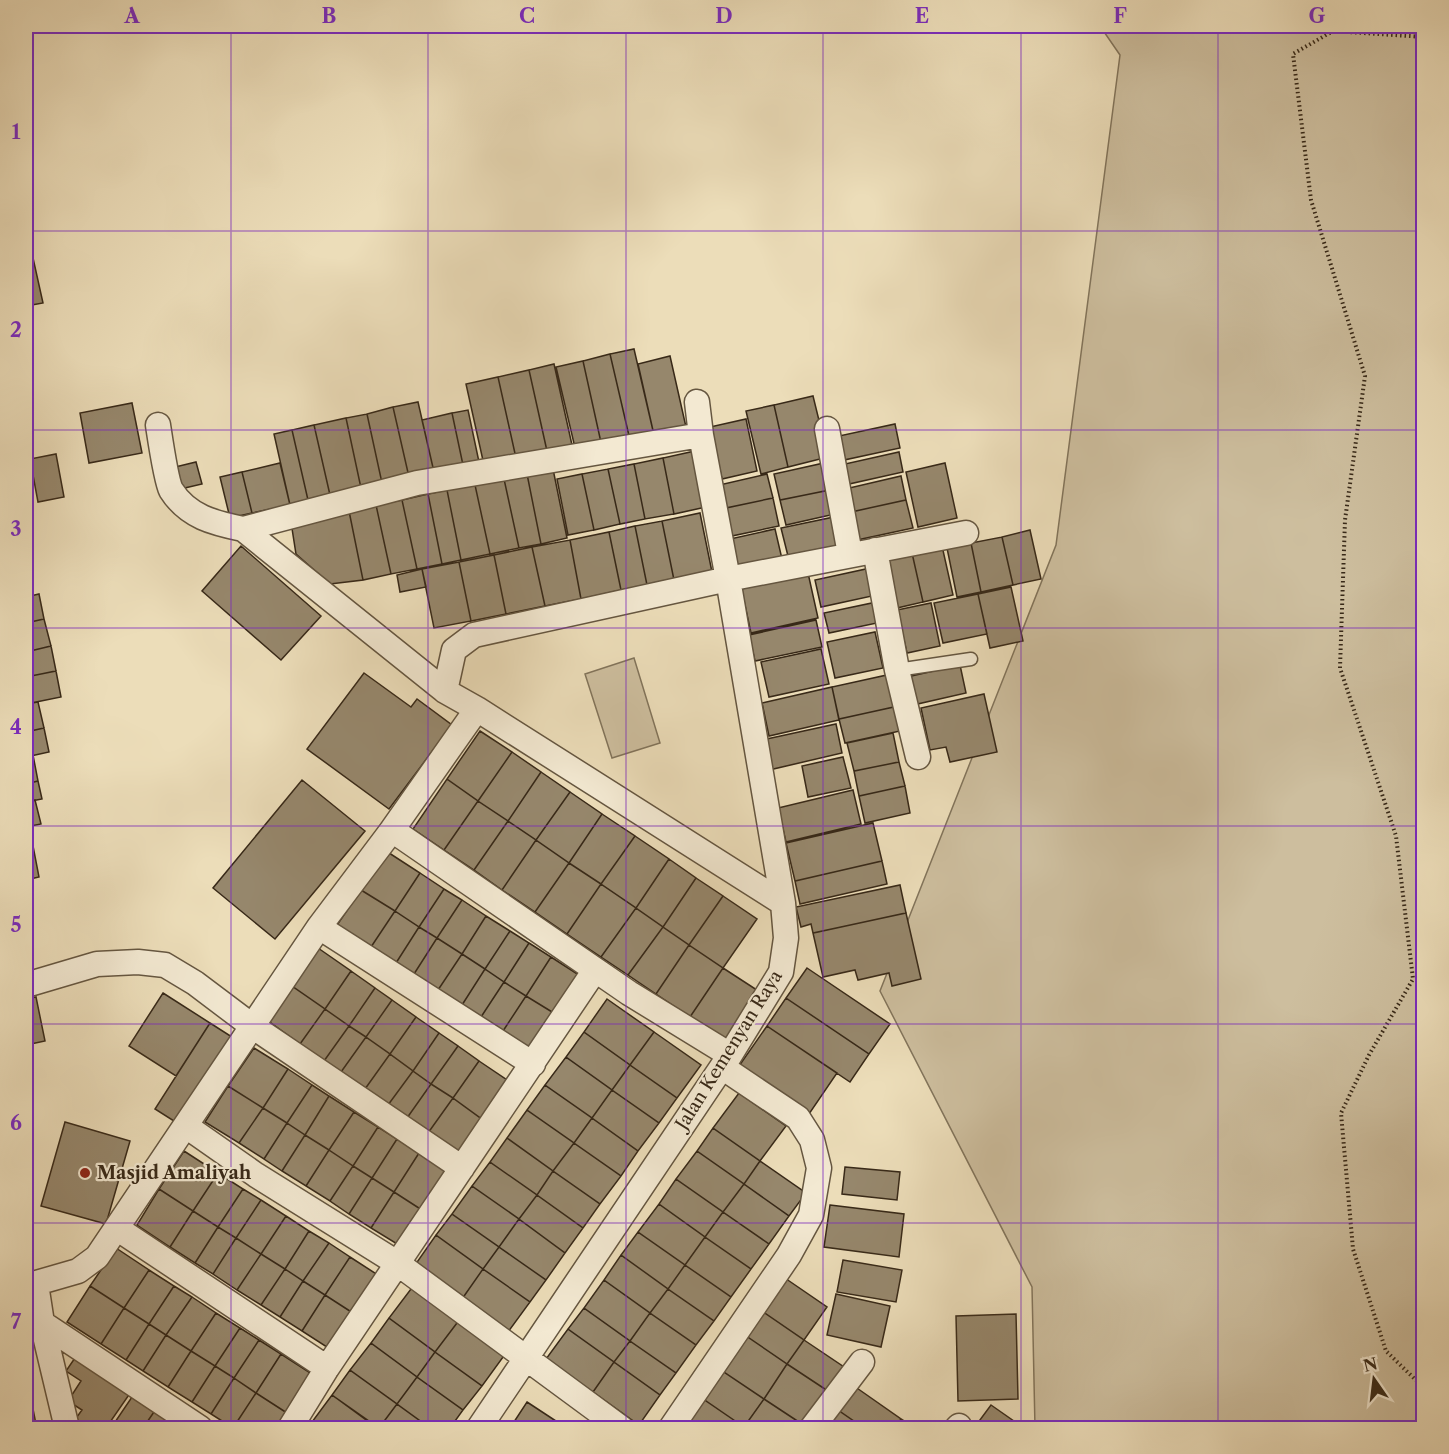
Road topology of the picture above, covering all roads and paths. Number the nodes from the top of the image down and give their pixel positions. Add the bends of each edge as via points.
1 (1424, 37) edge
2 (697, 402) dead end
3 (158, 425) dead end
4 (827, 429) dead end
5 (701, 435) junction
6 (243, 529) junction
7 (966, 533) dead end
8 (875, 550) junction
9 (850, 554) junction
10 (728, 579) junction
11 (971, 658) dead end
12 (897, 670) junction
13 (445, 691) junction
14 (477, 708) junction
15 (918, 757) dead end
16 (392, 830) junction
17 (783, 903) junction
18 (319, 927) junction
19 (595, 970) junction
20 (26, 985) edge
21 (252, 1026) junction
22 (726, 1061) junction
23 (533, 1064) junction
24 (186, 1125) junction
25 (462, 1168) junction
26 (118, 1229) junction
27 (397, 1263) junction
28 (31, 1285) edge
29 (42, 1323) junction
30 (527, 1359) junction
31 (862, 1362) dead end
32 (327, 1368) junction
33 (1424, 1388) edge
34 (67, 1428) edge
35 (200, 1428) edge
36 (290, 1428) edge
37 (478, 1428) edge
38 (621, 1428) edge
39 (671, 1428) edge
40 (812, 1428) edge

1 - 33 path via 1333,31 1293,54 1311,200 1365,376 1345,520 1340,668 1396,836 1413,979 1341,1113 1353,1249 1386,1351
2 - 5 street, Jalan Kemenyan Raya
3 - 6 street via 171,488 193,513 214,523
4 - 9 street
5 - 6 street via 417,483
5 - 10 street, Jalan Kemenyan Raya
6 - 13 street
7 - 8 street
8 - 9 street
8 - 12 street
9 - 10 street
10 - 13 street via 474,635 454,650
10 - 17 street, Jalan Kemenyan Raya
11 - 12 lane
12 - 15 street
13 - 14 street
14 - 16 street
14 - 17 street
16 - 18 street
16 - 19 street
17 - 22 street, Jalan Kemenyan Raya via 786,938 781,972
18 - 21 street
18 - 23 street
19 - 22 street
19 - 23 street
20 - 21 street via 97,964 165,965
21 - 24 street
21 - 25 street
22 - 30 street, Jalan Kemenyan Raya
22 - 39 street via 798,1118 812,1140 819,1168 811,1215 789,1255
23 - 25 street
24 - 26 street
24 - 27 street via 256,1175
25 - 27 street
26 - 28 street via 98,1257 78,1271
26 - 32 street
27 - 30 street
27 - 32 street
28 - 29 street
29 - 34 street
29 - 35 street
30 - 37 street, Jalan Kemenyan Raya
30 - 38 street
31 - 40 street
32 - 36 street

